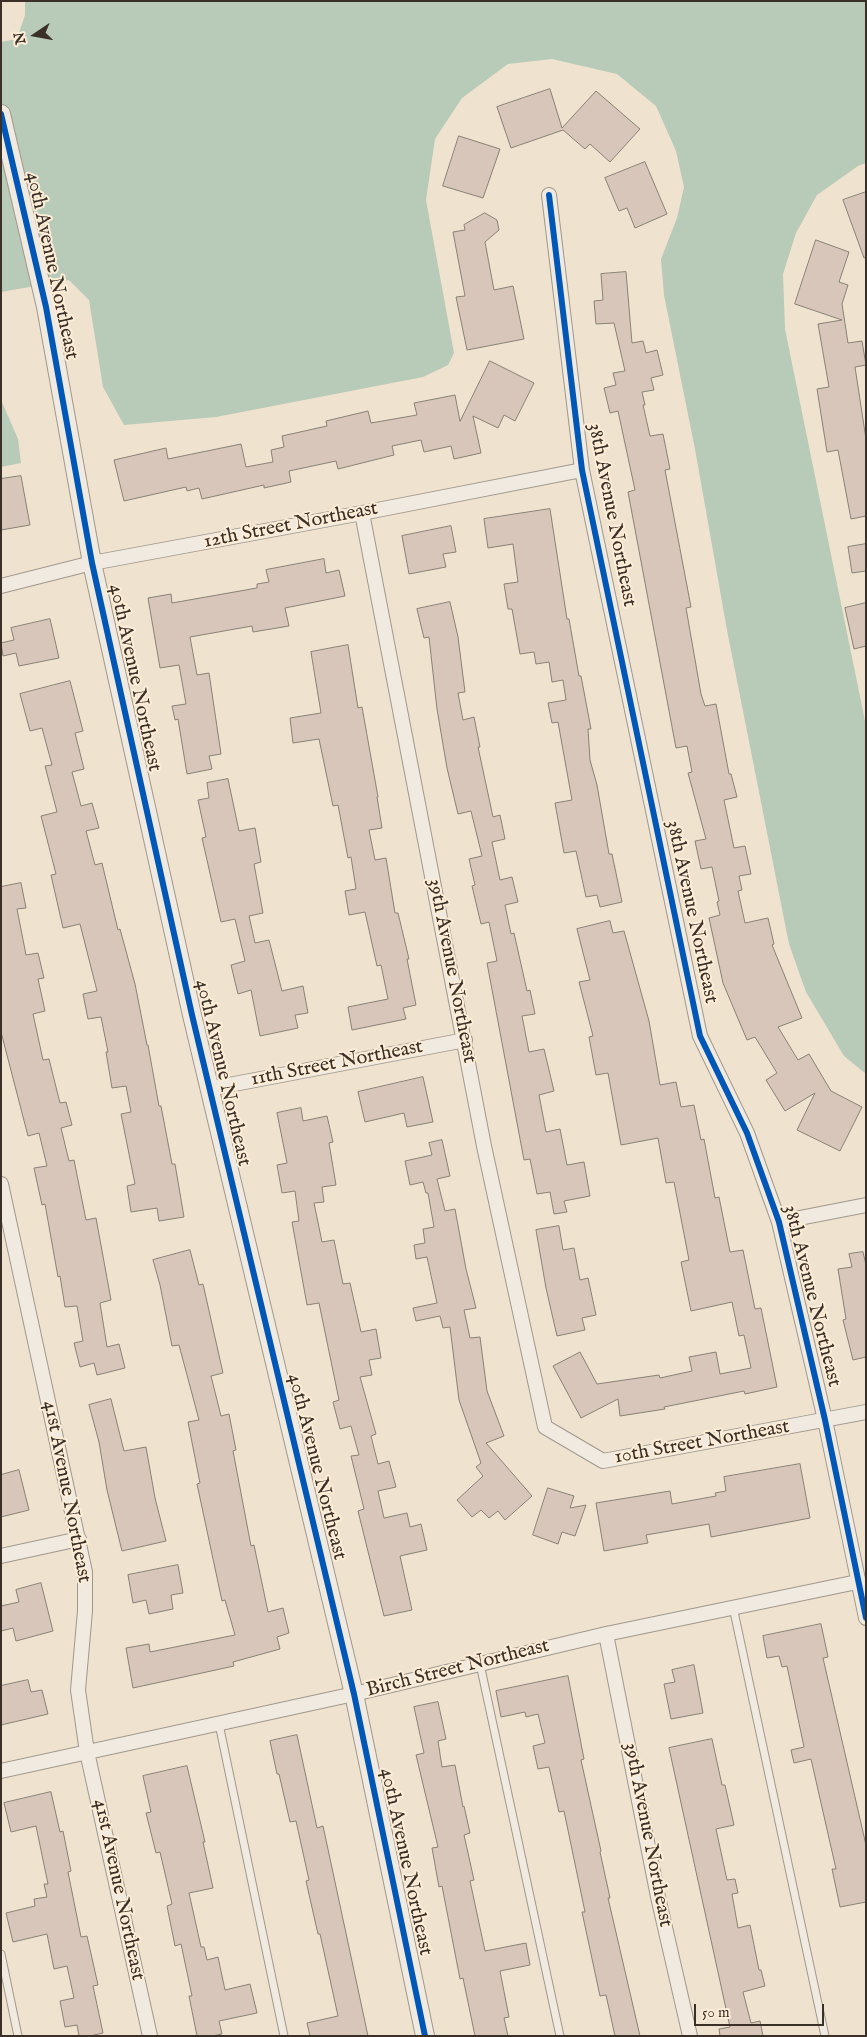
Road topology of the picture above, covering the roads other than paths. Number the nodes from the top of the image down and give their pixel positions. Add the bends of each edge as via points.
1 (1, 114) edge
2 (549, 195) dead end
3 (582, 470) junction
4 (362, 513) junction
5 (92, 563) junction
6 (1, 586) edge
7 (465, 1040) junction
8 (208, 1089) junction
9 (1, 1184) edge
10 (866, 1205) edge
11 (779, 1222) junction
12 (866, 1412) edge
13 (825, 1420) junction
14 (545, 1427) joint
15 (79, 1539) junction
16 (1, 1556) edge
17 (857, 1582) junction
18 (733, 1607) junction
19 (866, 1618) edge
20 (606, 1634) junction
21 (480, 1664) junction
22 (354, 1694) junction
23 (218, 1724) junction
24 (88, 1752) junction
25 (1, 1771) edge
26 (1, 1954) edge
27 (18, 2036) edge
28 (150, 2036) edge
29 (284, 2036) edge
30 (425, 2036) edge
31 (560, 2036) edge
32 (690, 2036) edge
33 (825, 2036) edge

1 - 5 street, 40th Avenue Northeast via 46,307
2 - 3 street, 38th Avenue Northeast
3 - 4 street, 12th Street Northeast
3 - 11 street, 38th Avenue Northeast via 700,1036 747,1132
4 - 5 street, 12th Street Northeast
4 - 7 street, 39th Avenue Northeast
5 - 6 street, 12th Street Northeast
5 - 8 street, 40th Avenue Northeast
7 - 8 street, 11th Street Northeast
7 - 14 street, 39th Avenue Northeast via 484,1146
8 - 22 street, 40th Avenue Northeast
9 - 15 street, 41st Avenue Northeast
10 - 11 street
11 - 13 street, 38th Avenue Northeast
12 - 13 street, 10th Street Northeast
13 - 14 street, 10th Street Northeast via 603,1461
13 - 17 street, 38th Avenue Northeast
15 - 16 street
15 - 24 street, 41st Avenue Northeast via 85,1572 85,1611 78,1690
17 - 18 street, Birch Street Northeast
17 - 19 street, 38th Avenue Northeast
18 - 20 street, Birch Street Northeast
18 - 33 lane
20 - 21 street, Birch Street Northeast
20 - 32 street, 39th Avenue Northeast via 658,1897
21 - 22 street, Birch Street Northeast
21 - 31 lane
22 - 23 street, Birch Street Northeast
22 - 30 street, 40th Avenue Northeast
23 - 24 street, Birch Street Northeast
23 - 29 lane
24 - 25 street, Birch Street Northeast
24 - 28 street, 41st Avenue Northeast
26 - 27 lane

